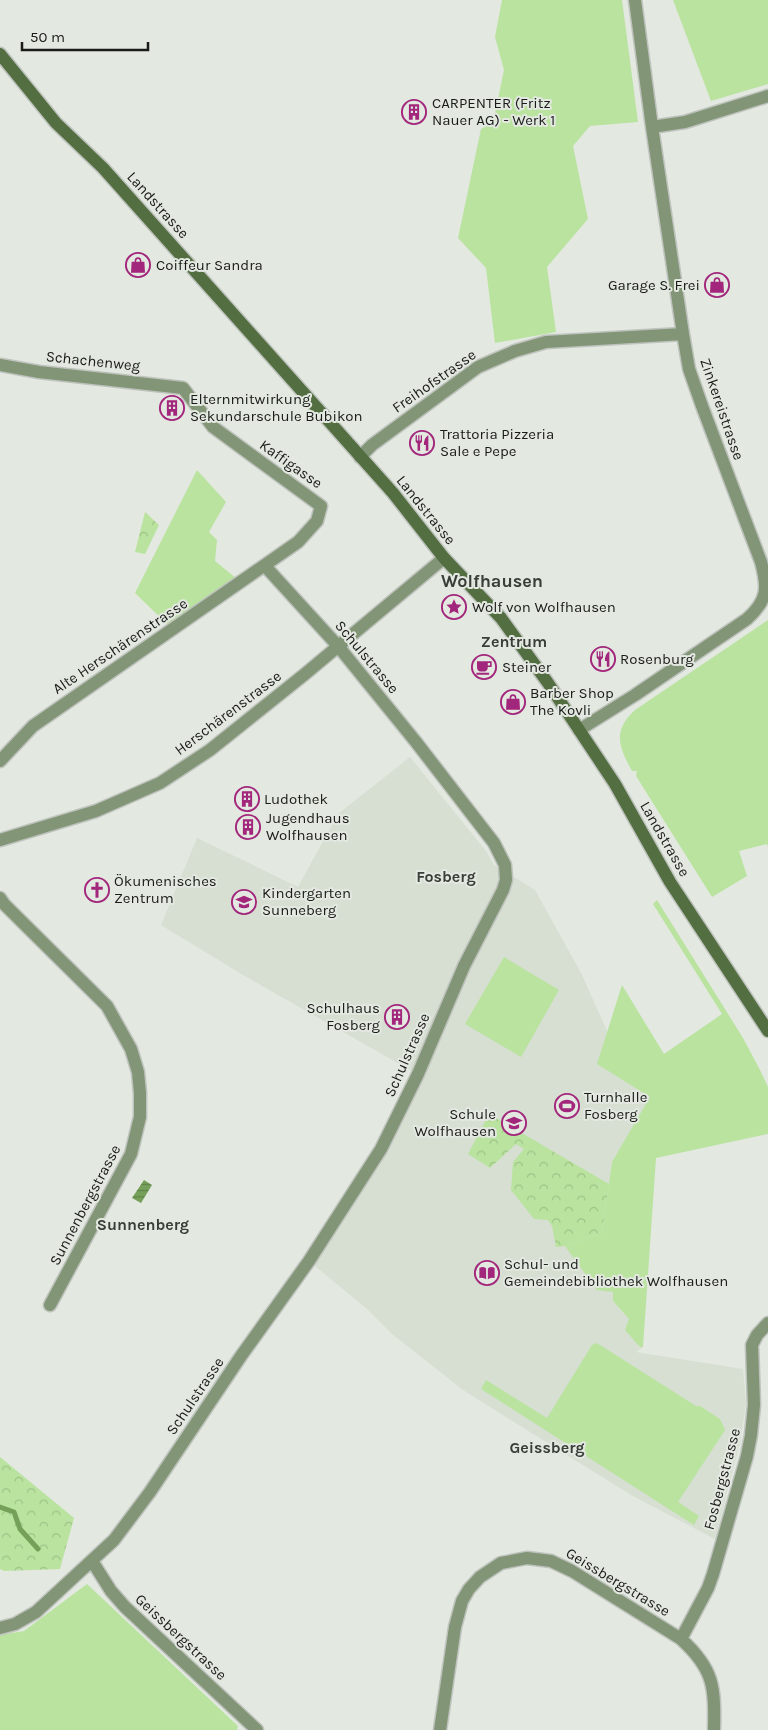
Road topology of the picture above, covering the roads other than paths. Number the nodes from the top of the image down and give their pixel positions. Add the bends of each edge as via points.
1 (635, 0) edge
2 (0, 54) edge
3 (768, 96) edge
4 (652, 127) junction
5 (683, 334) junction
6 (0, 365) edge
7 (183, 388) joint
8 (360, 457) junction
9 (444, 558) junction
10 (265, 566) junction
11 (766, 599) edge
12 (338, 646) junction
13 (579, 730) junction
14 (0, 761) edge
15 (0, 840) edge
16 (0, 898) edge
17 (768, 1030) edge
18 (50, 1305) dead end
19 (768, 1323) edge
20 (92, 1561) junction
21 (0, 1628) edge
22 (681, 1639) junction
23 (257, 1730) edge
24 (440, 1730) edge
25 (714, 1730) edge

1 - 4 street, Zinkereistrasse
2 - 8 main road, Landstrasse via 56,123 103,168
3 - 4 street via 684,122
4 - 5 street, Zinkereistrasse
5 - 8 street, Freihofstrasse via 546,342 515,350 458,381 372,444
5 - 11 street, Zinkereistrasse via 689,369 762,568
6 - 7 street, Schachenweg
7 - 10 street, Kaffigasse via 213,427 321,506 317,521 298,542
8 - 9 main road, Landstrasse
9 - 12 street, Herschärenstrasse
9 - 13 main road, Landstrasse via 501,618
10 - 12 street, Schulstrasse
10 - 14 street, Alte Herschärenstrasse via 33,726
11 - 13 street, Zinkereistrasse via 747,618
12 - 15 street, Herschärenstrasse via 210,750 160,784 96,811
12 - 20 street, Schulstrasse via 494,843 505,865 506,880 381,1149 309,1261 150,1492 114,1540
13 - 17 main road, Landstrasse via 618,789 670,882
16 - 18 street, Sunnenbergstrasse via 107,1006 131,1049 140,1086 140,1117 131,1154
19 - 22 street, Fosbergstrasse via 757,1335 752,1349 754,1405 747,1456 708,1588
20 - 21 street, Schulstrasse via 36,1612
20 - 23 street, Geissbergstrasse via 125,1607
22 - 24 street, Geissbergstrasse via 556,1563 526,1558 501,1563 480,1578 462,1601 455,1627
22 - 25 street, Geissbergstrasse via 700,1658 711,1679

